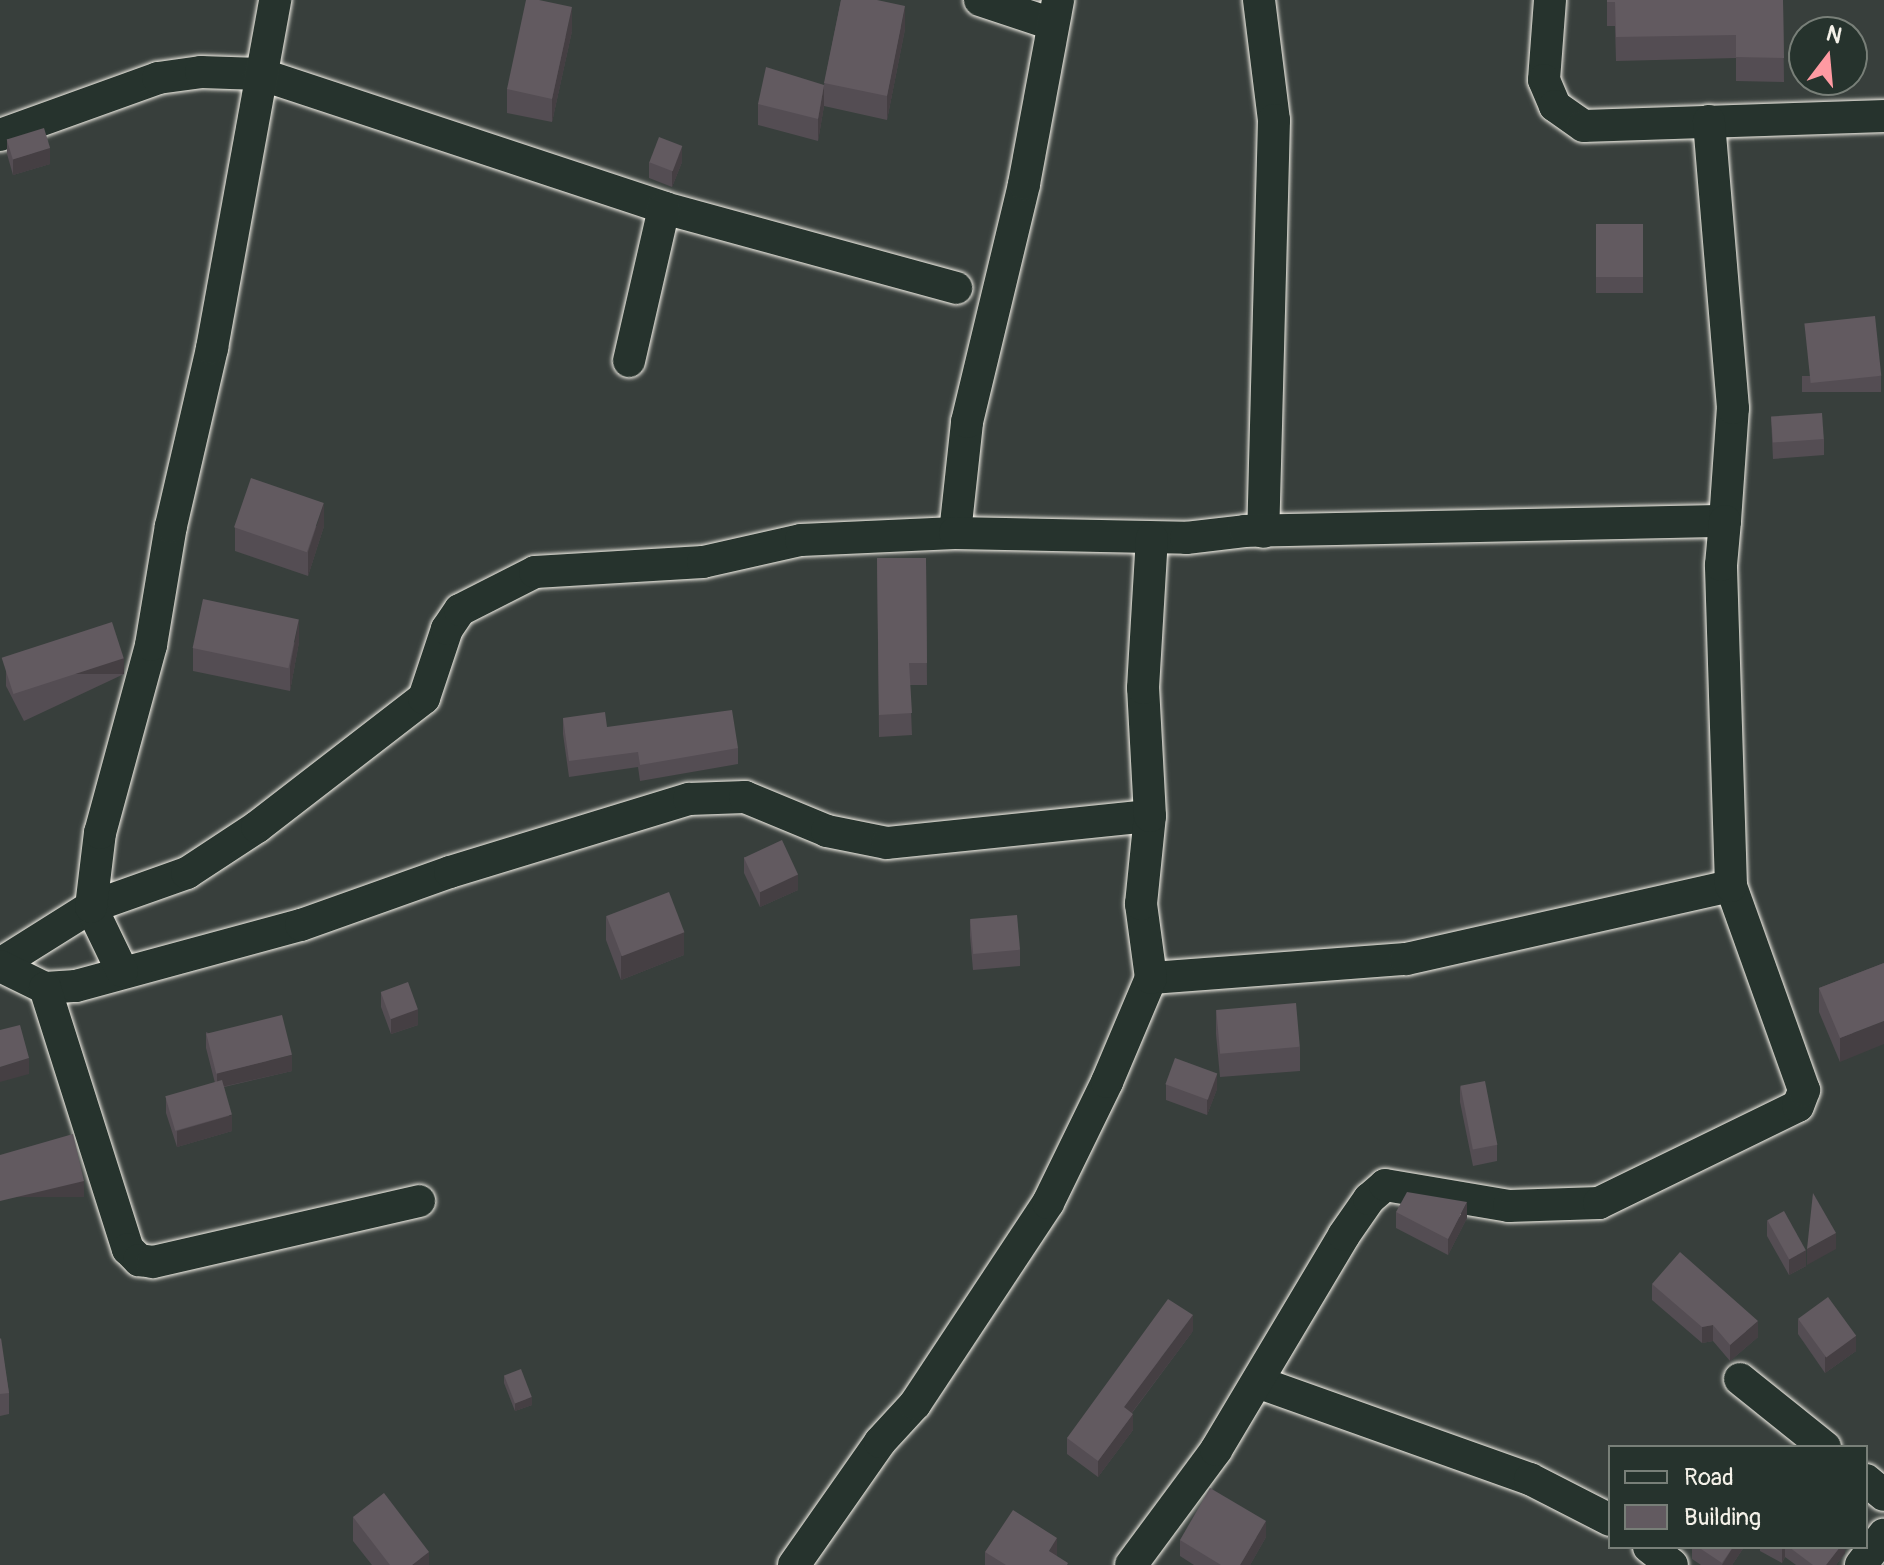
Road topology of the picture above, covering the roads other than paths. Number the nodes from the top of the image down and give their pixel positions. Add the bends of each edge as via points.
1 (275, 0) edge
2 (980, 0) edge
3 (1259, 0) edge
4 (1550, 0) edge
5 (1055, 12) edge
6 (260, 74) junction
7 (1884, 116) edge
8 (1709, 121) junction
9 (0, 135) edge
10 (664, 208) junction
11 (956, 288) dead end
12 (629, 361) dead end
13 (1725, 521) junction
14 (1263, 532) junction
15 (955, 533) junction
16 (1152, 538) junction
17 (1150, 816) junction
18 (1731, 886) junction
19 (91, 907) junction
20 (0, 965) edge
21 (122, 971) junction
22 (1151, 978) junction
23 (45, 988) junction
24 (419, 1201) dead end
25 (1740, 1379) dead end
26 (1260, 1383) junction
27 (1822, 1445) edge
28 (1868, 1482) edge
29 (1884, 1495) edge
30 (1608, 1519) edge
31 (1884, 1535) edge
32 (1652, 1549) edge
33 (794, 1565) edge
34 (1131, 1565) edge
35 (1672, 1565) edge
36 (1861, 1565) edge

1 - 6 street
2 - 5 street
3 - 14 street via 1274,120
4 - 8 street via 1544,80 1555,106 1584,126
5 - 15 street via 1024,184 967,422
6 - 9 street via 201,72 158,78
6 - 10 street
6 - 19 street via 212,348 171,526 151,645 100,833
7 - 8 street
8 - 13 street via 1733,408
10 - 11 street
10 - 12 street
13 - 14 street
13 - 18 street via 1721,565
14 - 16 street
15 - 16 street
15 - 19 street via 801,540 703,562 535,572 495,588 454,619 429,690 416,705 210,860
16 - 17 street via 1143,688
17 - 21 street via 887,843 798,822 745,797 689,799 450,872 301,925
17 - 22 street via 1141,904
18 - 22 street via 1406,959
18 - 26 street via 1804,1090 1798,1106 1599,1203 1509,1206 1385,1185 1344,1235
19 - 20 street
19 - 21 street
20 - 23 street
21 - 23 street via 76,986
22 - 33 street via 1048,1203 915,1404 880,1442
23 - 24 street via 128,1249 139,1260 153,1262
25 - 27 street
26 - 30 street via 1530,1479
26 - 34 street
28 - 29 street
31 - 36 street
32 - 35 street

